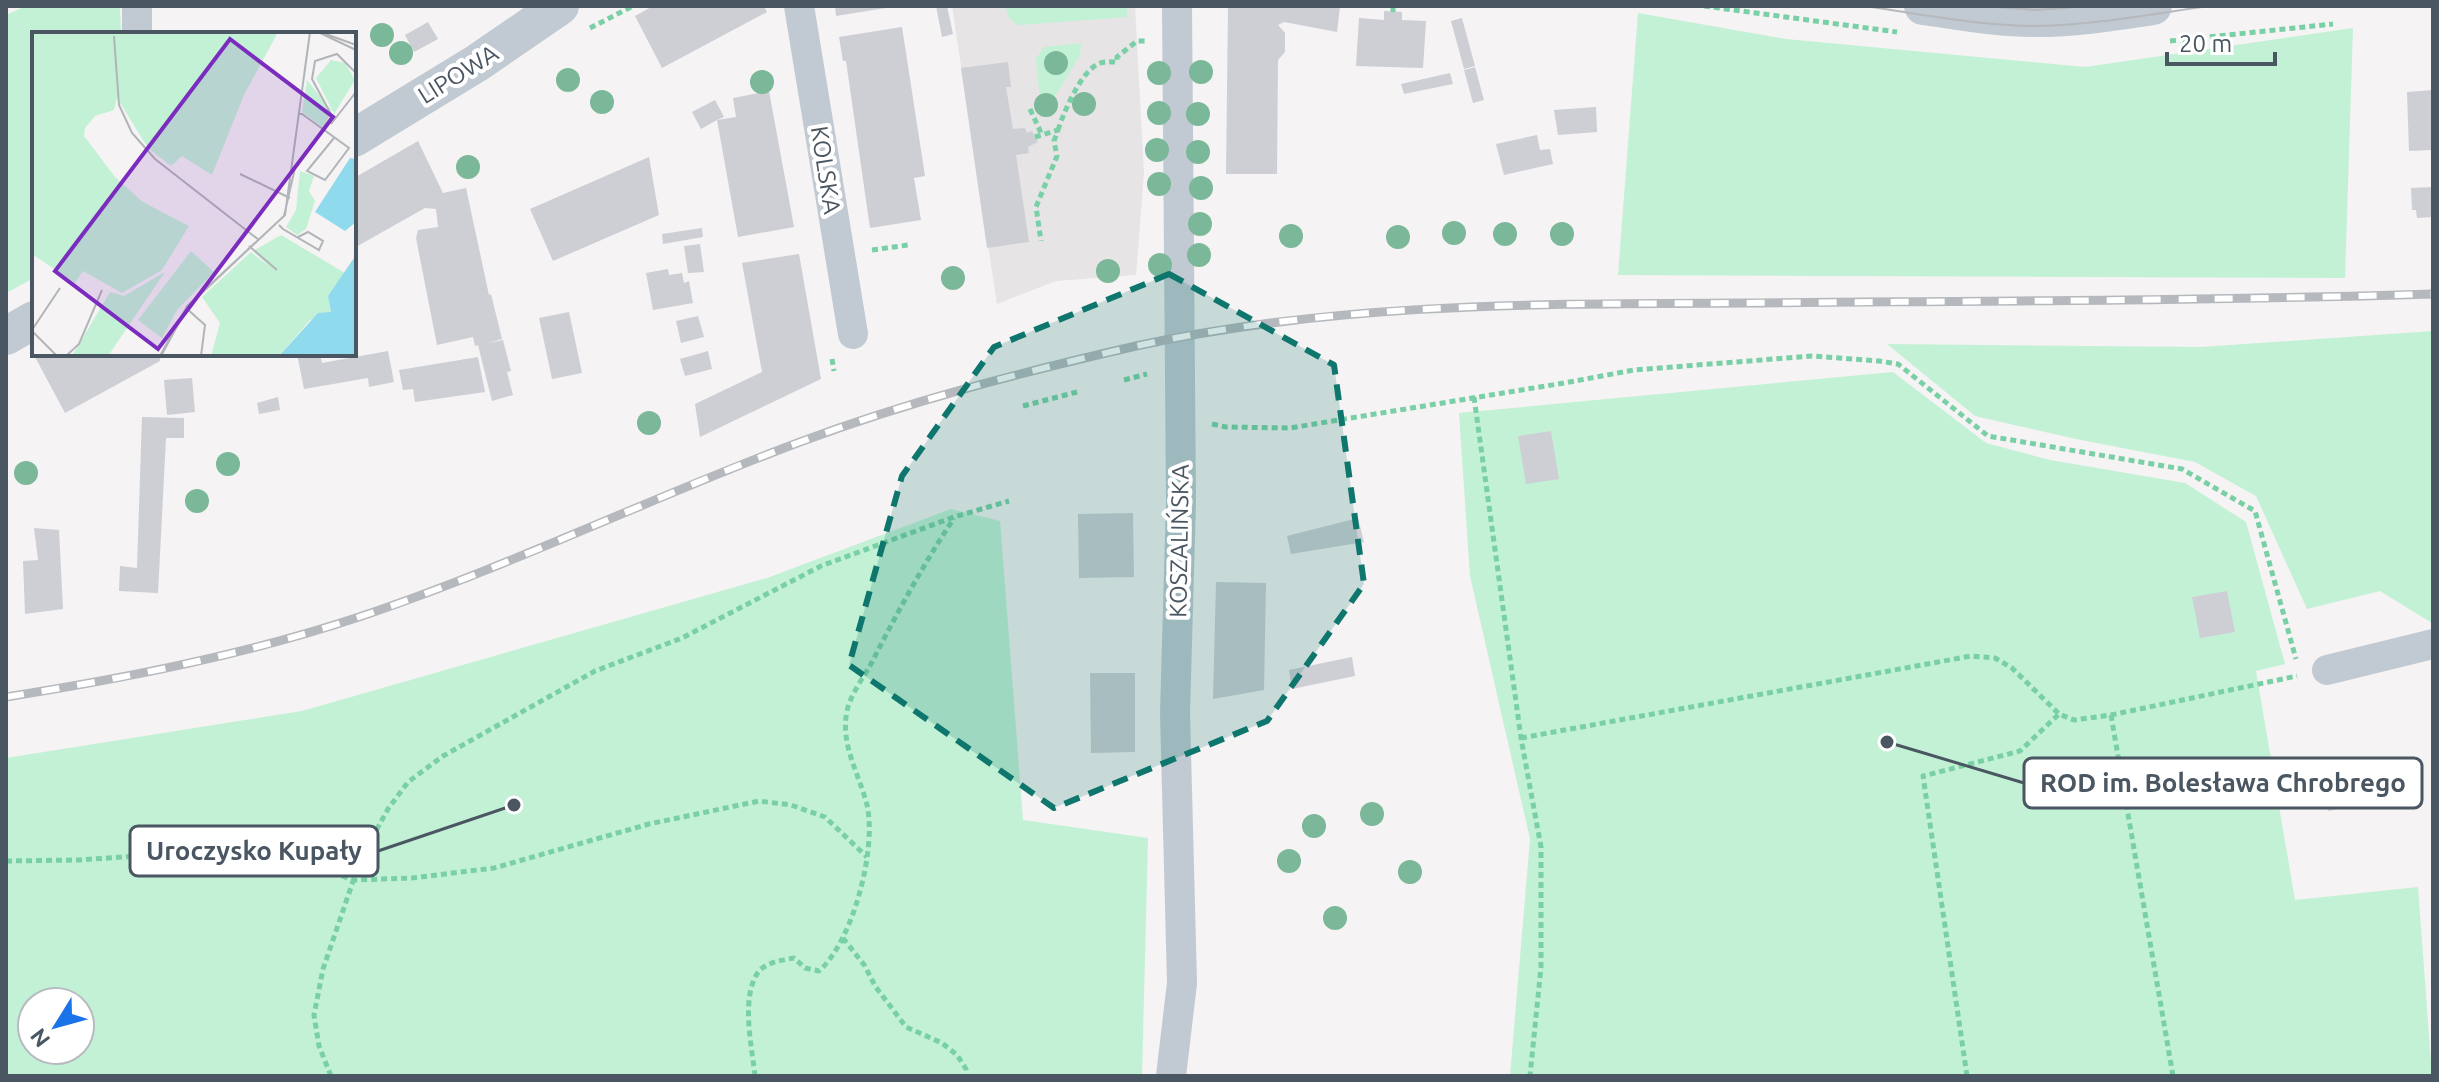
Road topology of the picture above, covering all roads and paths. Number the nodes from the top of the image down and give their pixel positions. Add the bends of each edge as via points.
1 (137, 6) edge
2 (560, 6) edge
3 (799, 6) edge
4 (1177, 6) edge
5 (1923, 6) edge
6 (2153, 6) edge
7 (137, 32) edge
8 (1146, 41) dead end
9 (1030, 109) dead end
10 (1058, 130) junction
11 (356, 137) edge
12 (1041, 241) dead end
13 (32, 321) edge
14 (853, 334) dead end
15 (6, 336) edge
16 (1151, 373) dead end
17 (1124, 380) dead end
18 (1077, 392) dead end
19 (1474, 397) junction
20 (1023, 406) dead end
21 (1203, 422) dead end
22 (1009, 501) dead end
23 (954, 517) junction
24 (2433, 644) edge
25 (2296, 660) dead end
26 (2327, 670) dead end
27 (2258, 686) dead end
28 (2059, 714) junction
29 (2111, 715) junction
30 (1521, 738) junction
31 (867, 857) junction
32 (6, 861) edge
33 (354, 880) junction
34 (843, 938) junction
35 (331, 1076) edge
36 (755, 1076) edge
37 (967, 1076) edge
38 (1171, 1076) edge
39 (1530, 1076) edge
40 (1967, 1076) edge
41 (2173, 1076) edge

1 - 7 street
2 - 11 street, LIPOWA
3 - 14 street, KOLSKA
4 - 38 street, KOSZALIŃSKA via 1181,502 1175,713 1182,983
5 - 6 street via 2033,18
8 - 10 path via 1137,41 1117,62 1091,68
9 - 10 path via 1038,136
10 - 12 path via 1057,156 1036,207
13 - 15 street
16 - 17 path
18 - 20 path
19 - 21 path via 1290,428
19 - 25 path via 1634,370 1812,356 1898,364 1988,436 2182,469 2255,511
19 - 30 path
22 - 23 path
23 - 31 path via 847,709 847,748 868,809
23 - 33 path via 821,566 682,638 595,671 443,756 408,782 388,809
24 - 26 street
27 - 29 path
28 - 29 path via 2074,720
28 - 30 path via 2012,668 1995,658 1971,656
28 - 40 path via 2020,751 1923,776
29 - 41 path
30 - 39 path via 1541,847 1541,967
31 - 33 path via 825,817 759,801 649,824 494,868
31 - 34 path
32 - 33 path via 244,849
33 - 35 path via 323,969 314,1015
34 - 36 path via 819,971 794,958 760,971 749,997
34 - 37 path via 906,1027 957,1055

